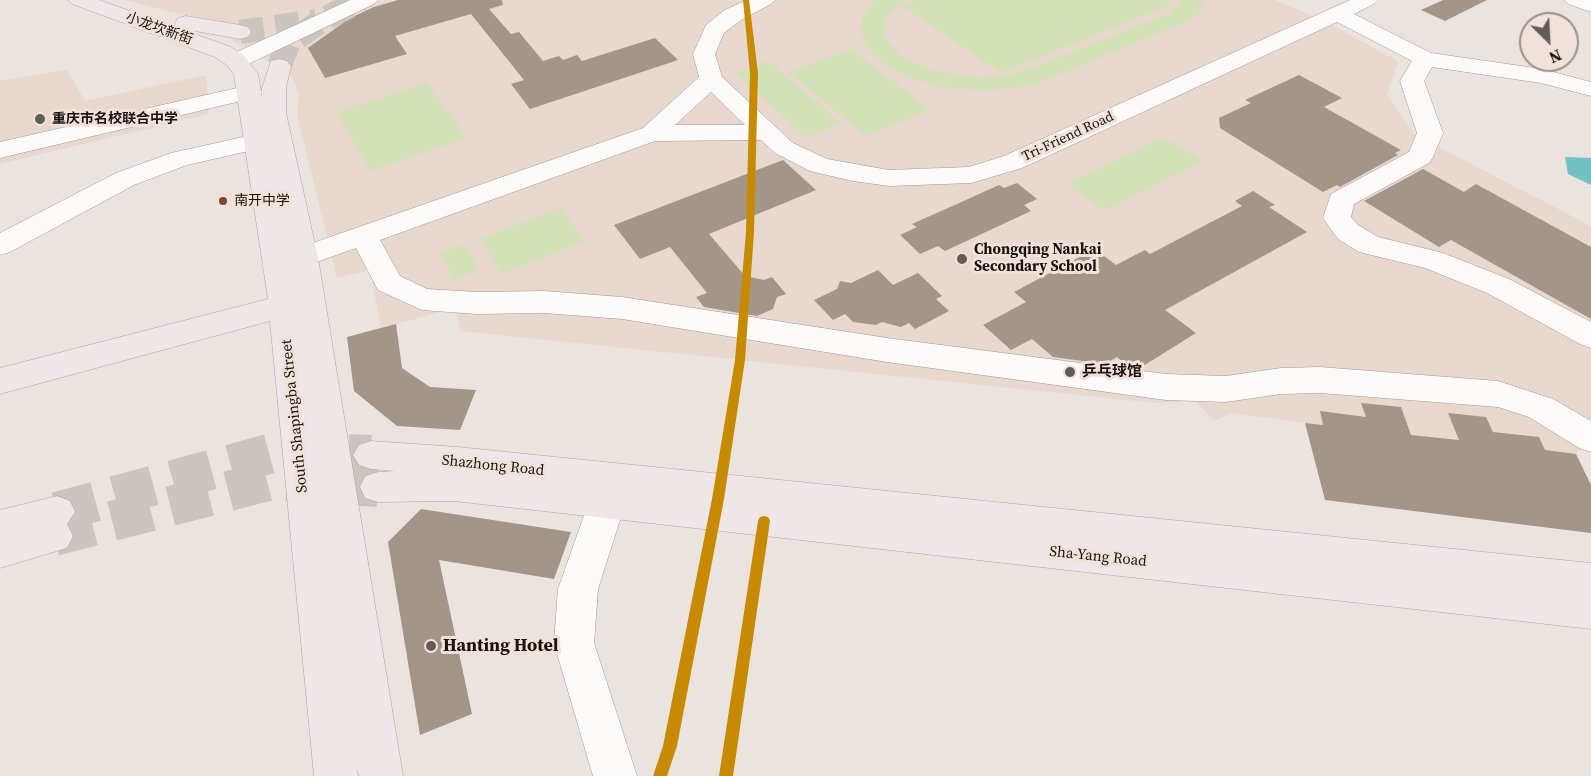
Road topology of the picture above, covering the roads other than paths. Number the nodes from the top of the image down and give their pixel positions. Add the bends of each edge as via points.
1 (79, 0) edge
2 (88, 0) edge
3 (367, 0) edge
4 (764, 0) edge
5 (1367, 0) edge
6 (1575, 0) edge
7 (1591, 6) edge
8 (1337, 14) junction
9 (240, 32) tunnel mouth
10 (1425, 59) junction
11 (236, 61) junction
12 (279, 66) tunnel mouth
13 (711, 79) junction
14 (1591, 89) edge
15 (250, 92) junction
16 (652, 134) junction
17 (776, 140) junction
18 (258, 142) junction
19 (0, 150) edge
20 (364, 236) junction
21 (0, 245) edge
22 (290, 262) junction
23 (284, 306) junction
24 (1591, 336) edge
25 (0, 381) edge
26 (1591, 438) edge
27 (375, 471) tunnel mouth
28 (610, 491) junction
29 (0, 526) edge
30 (0, 551) edge
31 (1591, 581) edge
32 (1591, 610) edge
33 (336, 776) edge
34 (381, 776) edge
35 (615, 776) edge

1 - 11 main road, 小龙坎新街 via 222,52
2 - 9 main road, 小龙坎新街
3 - 11 street
4 - 13 street via 733,15 714,30 704,54
5 - 8 street, Tri-Friend Road
6 - 7 street
8 - 10 street
8 - 17 street, Tri-Friend Road via 1013,162 971,175 889,178 853,174 819,165
10 - 14 street via 1542,76
10 - 24 street via 1413,81 1430,133 1420,157 1341,200 1337,218 1348,232 1370,245 1433,260 1498,286
11 - 15 main road, South Shapingba Street via 246,74
12 - 22 main road, South Shapingba Street via 274,113
13 - 16 street
13 - 17 street
15 - 18 main road, South Shapingba Street
15 - 19 street
16 - 17 street
16 - 20 street
18 - 21 street via 180,159 125,179
18 - 22 main road, South Shapingba Street
20 - 22 street
20 - 26 street via 389,283 422,299 622,308 887,350 1166,387 1226,389 1320,380 1498,394 1541,408
22 - 23 main road, South Shapingba Street
22 - 34 main road, South Shapingba Street
23 - 25 main road
23 - 33 main road, South Shapingba Street
27 - 28 main road, Shazhong Road via 454,486
28 - 31 main road, Sha-Yang Road
28 - 32 main road, Sha-Yang Road
28 - 35 street via 578,588 574,643
29 - 30 main road via 56,524

